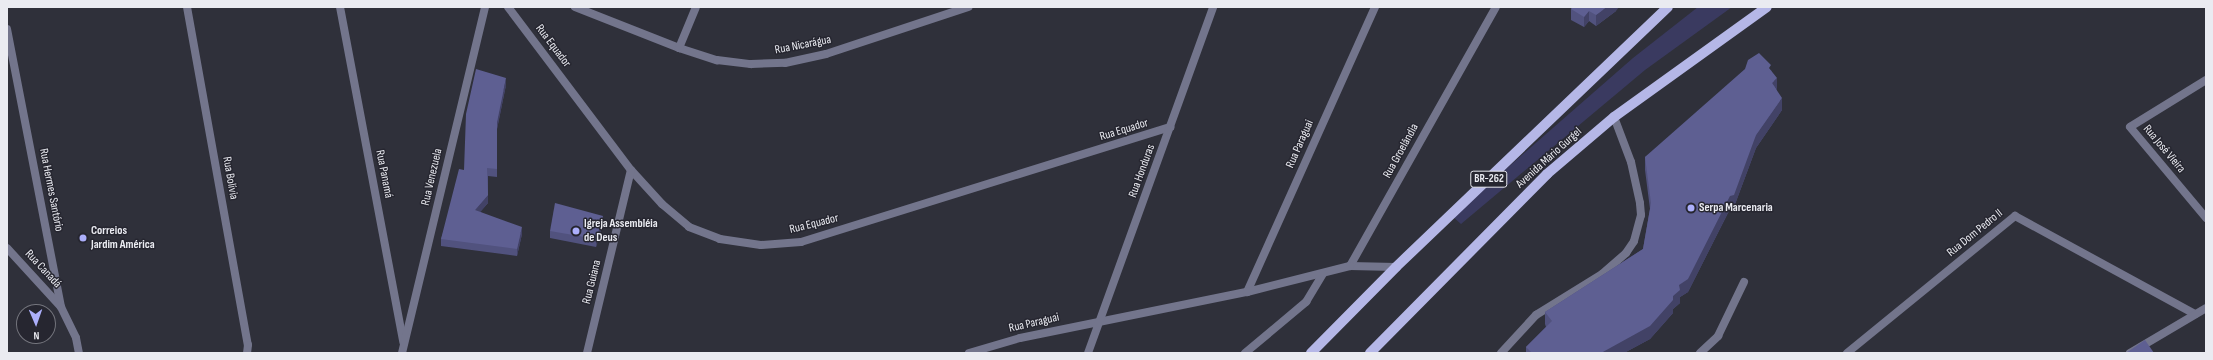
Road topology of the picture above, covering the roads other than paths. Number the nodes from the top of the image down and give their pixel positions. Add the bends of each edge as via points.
1 (187, 7) edge
2 (340, 7) edge
3 (485, 7) edge
4 (508, 7) edge
5 (575, 7) edge
6 (696, 7) edge
7 (968, 7) edge
8 (1213, 7) edge
9 (1375, 7) edge
10 (1496, 7) edge
11 (1668, 7) edge
12 (1767, 7) edge
13 (7, 29) edge
14 (679, 48) junction
15 (2206, 80) edge
16 (1614, 117) junction
17 (1171, 127) junction
18 (631, 170) junction
19 (2206, 218) edge
20 (7, 248) edge
21 (1350, 266) junction
22 (1396, 268) junction
23 (1323, 274) junction
24 (1744, 282) dead end
25 (1247, 292) junction
26 (61, 307) junction
27 (2206, 308) edge
28 (2195, 314) junction
29 (1101, 321) junction
30 (403, 350) edge
31 (79, 353) edge
32 (247, 353) edge
33 (587, 353) edge
34 (969, 353) edge
35 (1088, 353) edge
36 (1245, 353) edge
37 (1311, 353) edge
38 (1370, 353) edge
39 (1501, 353) edge
40 (1700, 353) edge
41 (1847, 353) edge
42 (2130, 353) edge

1 - 32 street, Rua Bolívia via 248,345
2 - 30 street, Rua Panamá
3 - 30 street, Rua Venezuela
4 - 18 street, Rua Equador
5 - 14 street, Rua Nicarágua
6 - 14 street
7 - 14 street, Rua Nicarágua via 826,54 785,63 751,64 717,60
8 - 17 street, Rua Honduras
9 - 25 street, Rua Paraguai
10 - 21 street, Rua Groelândia
11 - 22 main road, BR-262
12 - 16 main road, Avenida Mário Gurgel
13 - 26 street, Rua Hermes Santório
15 - 19 street, Rua José Vieira via 2130,127
16 - 38 main road, Avenida Mário Gurgel via 1547,174
16 - 39 street via 1631,162 1640,203 1641,215 1634,241 1626,253 1602,274 1536,315
17 - 18 street, Rua Equador via 801,242 754,244 720,239 689,227 662,204
17 - 29 street, Rua Honduras
18 - 33 street, Rua Guiana
20 - 26 street, Rua Canadá
21 - 22 street
21 - 23 street, Rua Paraguai
22 - 37 main road, BR-262
23 - 25 street, Rua Paraguai
23 - 36 street via 1306,302
24 - 40 street via 1718,336
25 - 29 street, Rua Paraguai
26 - 31 street, Rua Hermes Santório via 76,338
27 - 28 street
28 - 41 street, Rua Dom Pedro II via 2015,216
28 - 42 street
29 - 34 street, Rua Paraguai via 1020,338
29 - 35 street, Rua Honduras

